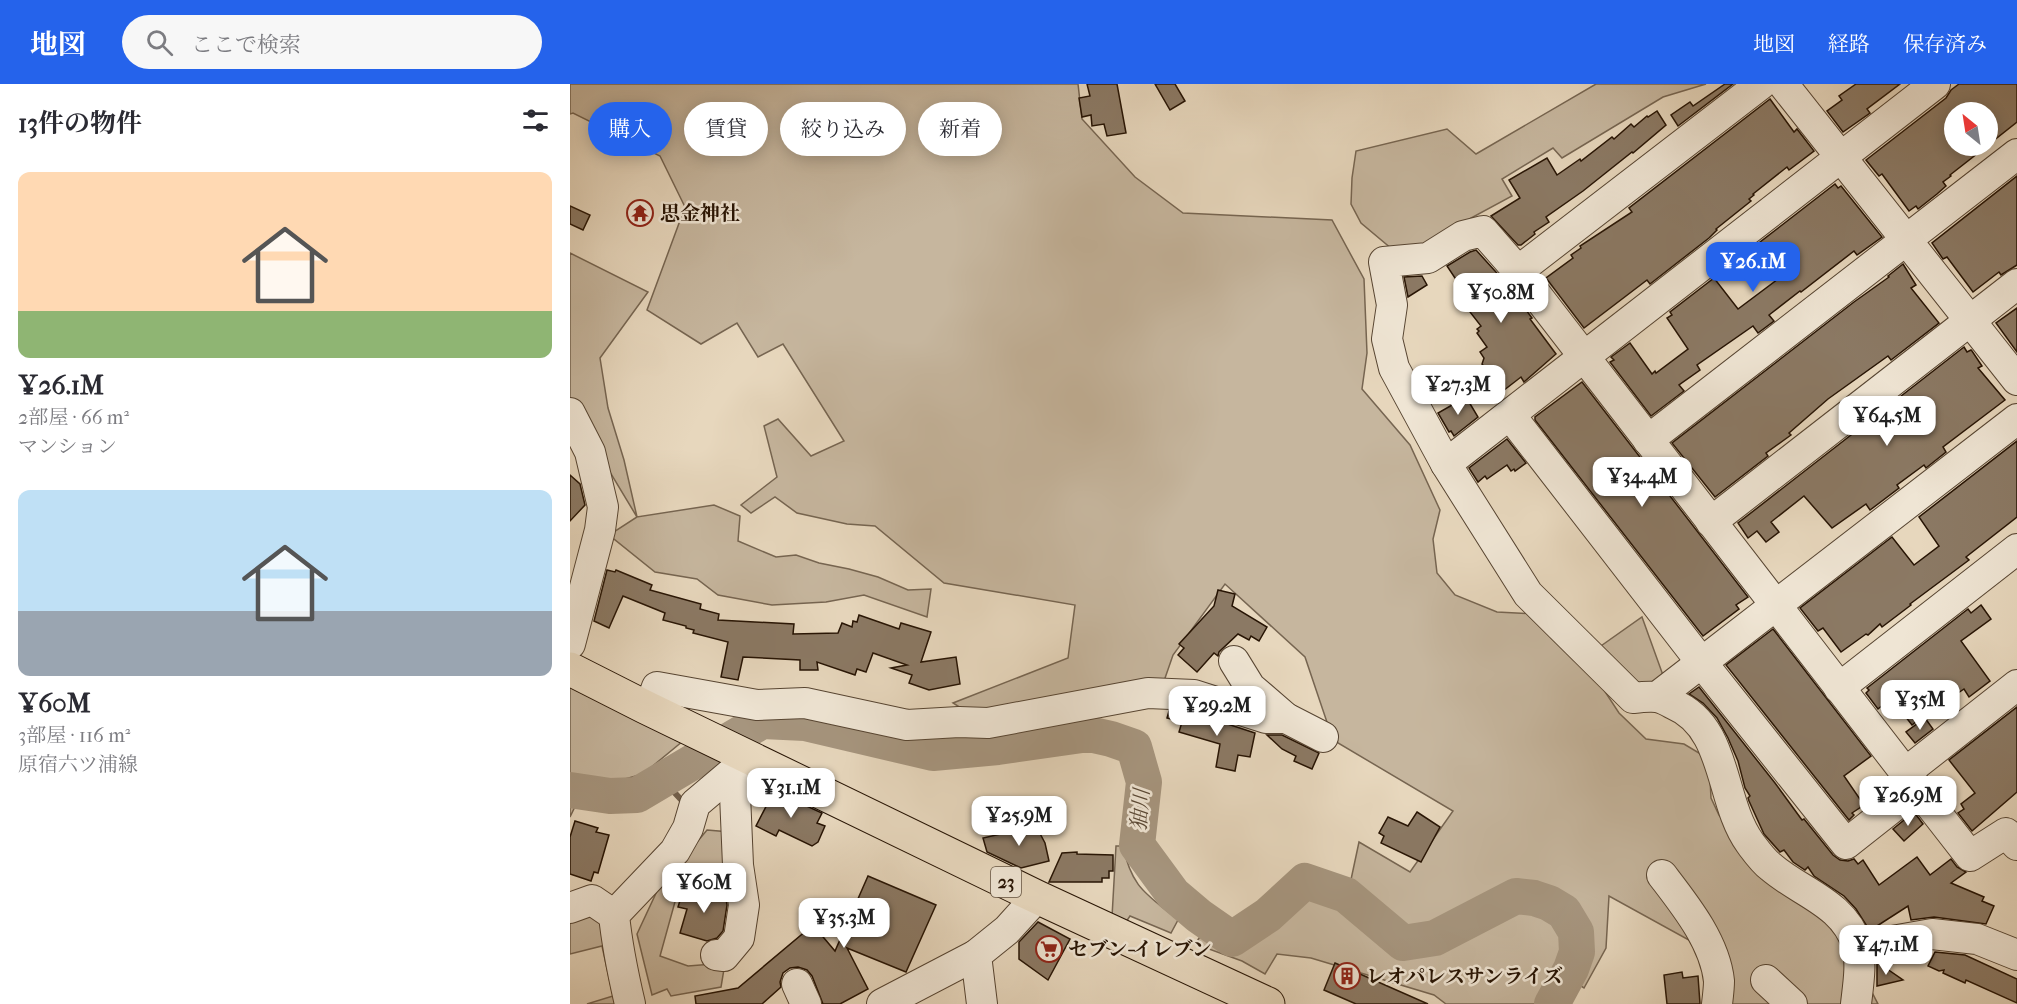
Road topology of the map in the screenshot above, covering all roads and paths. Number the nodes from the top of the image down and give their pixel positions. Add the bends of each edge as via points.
1 (1761, 84) edge
2 (1783, 84) edge
3 (1935, 84) edge
4 (2017, 154) edge
5 (1841, 157) junction
6 (1906, 240) junction
7 (1518, 271) junction
8 (2017, 284) edge
9 (1970, 321) junction
10 (1584, 357) junction
11 (2017, 380) edge
12 (570, 413) edge
13 (1510, 415) junction
14 (2017, 419) edge
15 (1648, 440) junction
16 (1446, 464) junction
17 (1711, 522) junction
18 (2017, 549) edge
19 (1776, 605) junction
20 (570, 644) edge
21 (1234, 661) dead end
22 (1702, 663) junction
23 (570, 669) edge
24 (2017, 686) edge
25 (1839, 688) junction
26 (1657, 697) junction
27 (649, 709) junction
28 (1286, 718) junction
29 (1323, 737) dead end
30 (739, 763) junction
31 (1911, 781) junction
32 (2013, 834) edge
33 (1662, 874) dead end
34 (1037, 897) junction
35 (595, 902) edge
36 (1858, 947) junction
37 (716, 955) dead end
38 (976, 955) junction
39 (2017, 955) edge
40 (1766, 980) dead end
41 (895, 1000) edge
42 (630, 1004) edge
43 (982, 1004) edge
44 (1268, 1004) edge
45 (1717, 1004) edge
46 (1792, 1004) edge
47 (1856, 1004) edge

1 - 7 street
2 - 5 street
3 - 5 street
4 - 6 street
5 - 6 street
5 - 10 street
6 - 9 street
6 - 15 street
7 - 10 street
7 - 16 street via 1483,231 1463,237 1428,258 1384,262 1392,305 1387,339 1394,368
8 - 9 street
9 - 11 street
9 - 17 street
10 - 13 street
10 - 15 street
12 - 20 street via 590,452 603,507
13 - 16 street
13 - 22 street
14 - 19 street
15 - 17 street
16 - 26 street via 1528,594 1633,698
17 - 19 street
18 - 25 street
19 - 22 street
19 - 25 street
21 - 28 street via 1250,687
22 - 26 street
22 - 31 street via 1846,844
23 - 27 main road, 23
24 - 31 street
25 - 31 street
26 - 36 street via 1683,708 1702,726 1715,750 1734,814 1749,842 1770,867 1837,910
27 - 28 street via 657,687 757,705 805,704 907,725 988,723 1148,693 1194,695 1266,718
27 - 30 main road, 23 via 698,732
28 - 29 street
30 - 34 main road, 23
30 - 35 street via 695,804 675,851
30 - 37 street via 738,865 744,904 740,938 724,956
31 - 32 street via 1970,856
33 - 45 street via 1694,916 1714,959 1719,981
34 - 38 street via 1007,930
34 - 44 main road, 23
35 - 42 street via 618,951
36 - 39 street via 1932,934 1977,939
36 - 47 street
38 - 41 street
38 - 43 street
40 - 46 street

